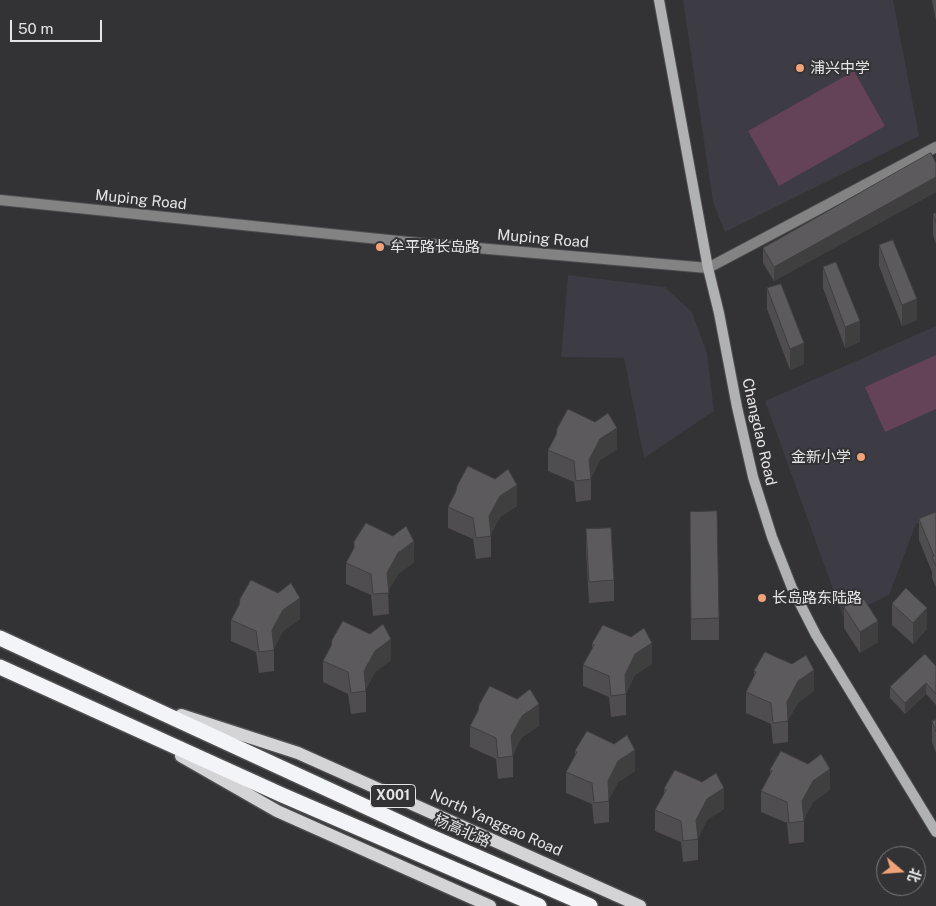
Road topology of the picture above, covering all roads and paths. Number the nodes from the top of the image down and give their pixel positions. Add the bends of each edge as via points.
1 (659, 0) edge
2 (936, 147) edge
3 (0, 200) edge
4 (708, 268) junction
5 (0, 638) edge
6 (0, 667) edge
7 (141, 702) junction
8 (130, 725) junction
9 (293, 773) joint
10 (936, 832) edge
11 (490, 906) edge
12 (539, 906) edge
13 (590, 906) edge
14 (640, 906) edge

1 - 4 street, Changdao Road
2 - 4 street
3 - 4 street, Muping Road via 400,242
4 - 10 street, Changdao Road via 753,477 792,588 816,635
5 - 7 highway, North Yanggao Road / X001
6 - 8 highway
7 - 9 highway, North Yanggao Road / X001
7 - 14 main road, North Yanggao Road / X001 via 298,753
8 - 11 main road via 276,812
8 - 12 highway
9 - 13 highway, 杨高北路 / X001

